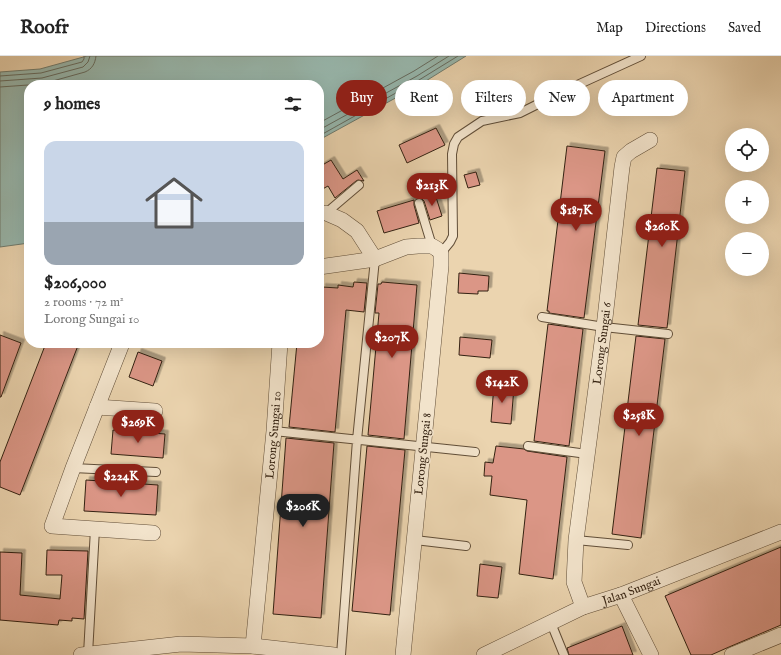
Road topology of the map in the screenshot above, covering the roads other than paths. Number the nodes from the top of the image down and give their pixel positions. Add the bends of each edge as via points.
1 (641, 56) edge
2 (650, 140) dead end
3 (358, 185) dead end
4 (419, 202) dead end
5 (324, 215) edge
6 (324, 216) edge
7 (436, 250) junction
8 (375, 259) junction
9 (324, 266) edge
10 (542, 318) dead end
11 (604, 327) junction
12 (668, 334) dead end
13 (120, 348) edge
14 (280, 348) edge
15 (97, 407) junction
16 (155, 411) dead end
17 (274, 431) junction
18 (357, 440) junction
19 (424, 446) junction
20 (528, 446) dead end
21 (475, 452) dead end
22 (587, 454) junction
23 (73, 468) junction
24 (156, 472) dead end
25 (95, 529) junction
26 (781, 532) edge
27 (153, 533) dead end
28 (415, 540) junction
29 (576, 540) junction
30 (628, 545) dead end
31 (466, 546) dead end
32 (621, 595) junction
33 (583, 607) junction
34 (551, 623) junction
35 (781, 635) edge
36 (253, 646) junction
37 (181, 650) edge
38 (84, 655) edge
39 (334, 655) edge
40 (341, 655) edge
41 (404, 655) edge
42 (484, 655) edge
43 (564, 655) edge
44 (650, 655) edge
45 (732, 655) edge

1 - 7 lane via 520,113 482,121 458,137 452,154 453,236 450,242
2 - 11 street, Lorong Sungai 6 via 624,157
3 - 5 lane
4 - 7 lane
6 - 8 street via 342,220 357,232
7 - 8 street via 418,246
7 - 19 street, Lorong Sungai 8 via 441,266
8 - 9 street
8 - 18 lane
10 - 11 lane
11 - 12 lane
11 - 22 street, Lorong Sungai 6
13 - 15 street
14 - 17 street, Lorong Sungai 10
15 - 16 street
15 - 23 street
17 - 18 lane
17 - 36 street, Lorong Sungai 10
18 - 19 lane
18 - 40 lane
19 - 21 lane
19 - 28 street, Lorong Sungai 8
20 - 22 lane
22 - 29 street, Lorong Sungai 6
23 - 24 lane
23 - 25 street via 52,526
25 - 27 street
25 - 38 lane
26 - 32 street, Jalan Sungai
28 - 31 lane
28 - 41 street, Lorong Sungai 8
29 - 30 lane
29 - 33 street, Lorong Sungai 6 via 574,582
32 - 33 street, Jalan Sungai
32 - 44 street
33 - 34 street, Jalan Sungai
34 - 42 street, Jalan Sungai
34 - 43 lane
35 - 45 street
36 - 37 street
36 - 39 street
37 - 38 street

